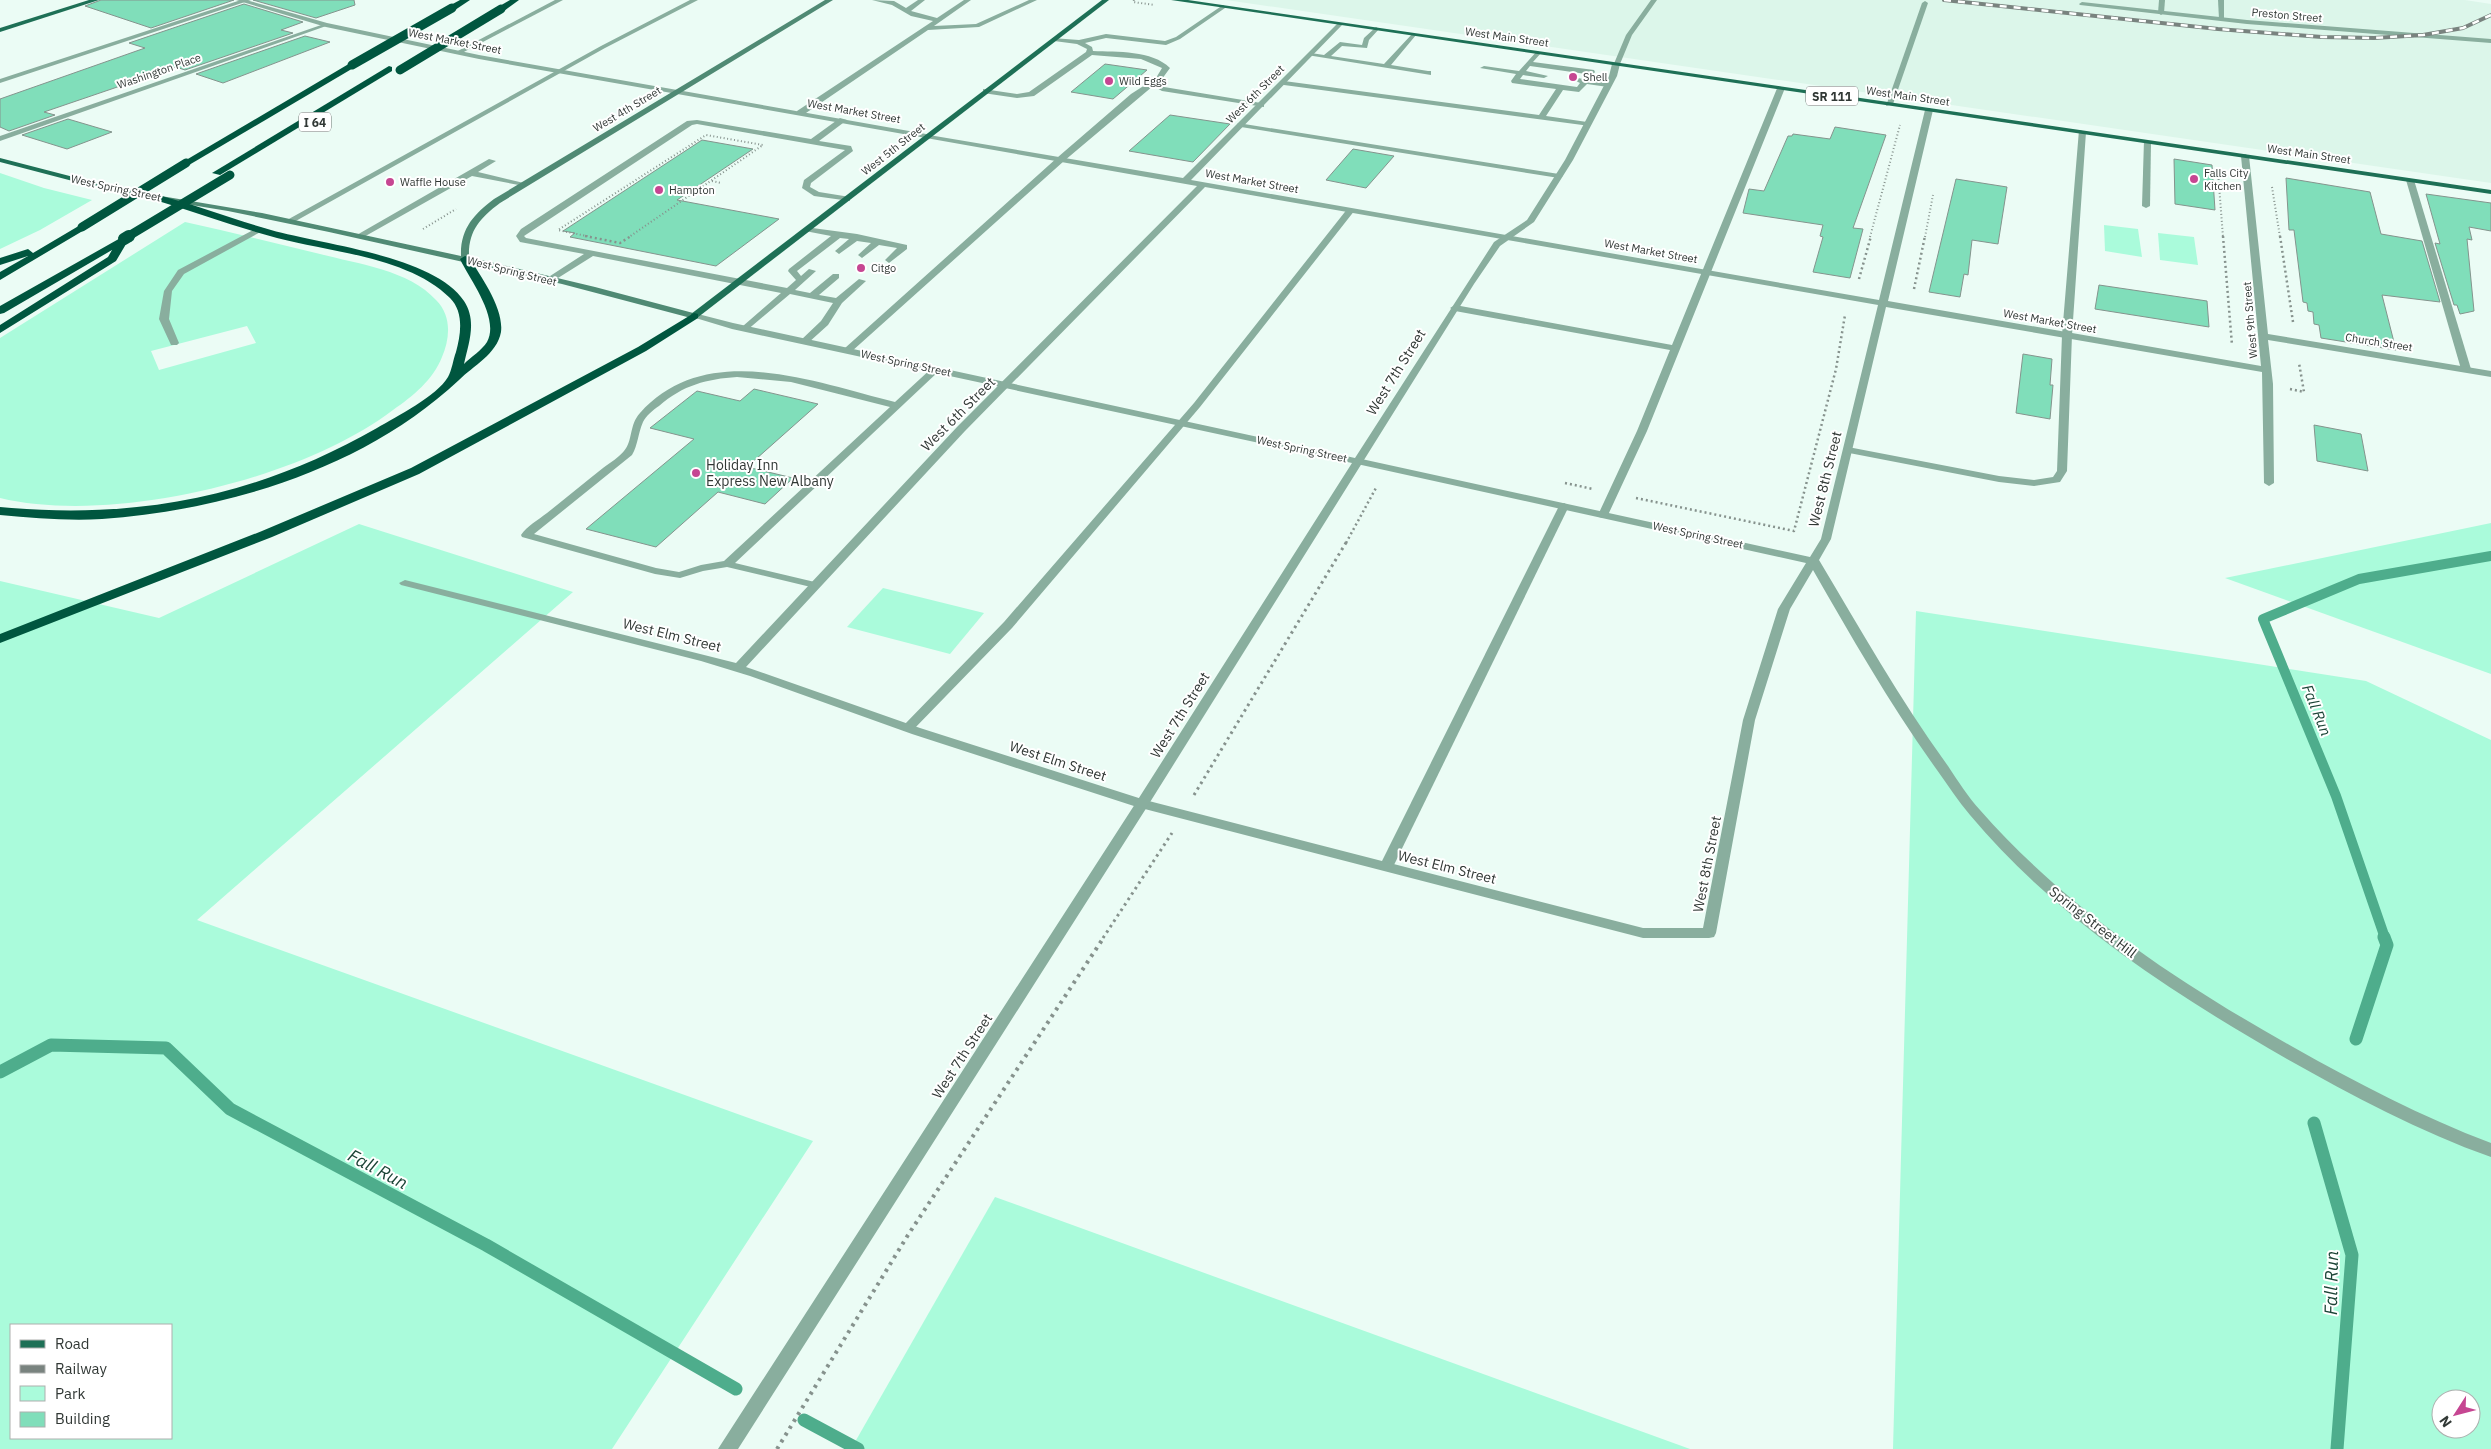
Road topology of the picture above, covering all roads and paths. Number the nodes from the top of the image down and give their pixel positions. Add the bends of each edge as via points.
1 (96, 0) edge
2 (243, 0) edge
3 (466, 0) edge
4 (515, 0) edge
5 (560, 0) edge
6 (695, 0) edge
7 (830, 0) edge
8 (875, 0) edge
9 (922, 0) edge
10 (968, 0) edge
11 (1034, 0) edge
12 (1106, 0) edge
13 (1134, 0) edge
14 (1174, 0) edge
15 (1654, 0) edge
16 (2162, 0) edge
17 (2221, 0) edge
18 (1925, 3) dead end
19 (502, 4) edge
20 (2082, 4) dead end
21 (1162, 6) dead end
22 (1223, 7) junction
23 (906, 11) junction
24 (2161, 13) junction
25 (2222, 19) junction
26 (940, 20) junction
27 (1340, 24) junction
28 (326, 25) junction
29 (928, 28) junction
30 (0, 30) edge
31 (1376, 30) junction
32 (1414, 35) junction
33 (1054, 39) junction
34 (2491, 41) edge
35 (1079, 42) junction
36 (1166, 43) junction
37 (1365, 47) junction
38 (458, 53) junction
39 (1090, 53) junction
40 (1536, 53) junction
41 (1311, 55) junction
42 (1163, 57) junction
43 (1326, 57) junction
44 (1584, 60) junction
45 (1352, 61) junction
46 (1529, 64) junction
47 (1616, 64) junction
48 (1386, 66) junction
49 (1484, 68) dead end
50 (1576, 70) junction
51 (562, 72) junction
52 (1428, 73) dead end
53 (1521, 73) junction
54 (1544, 76) dead end
55 (1156, 80) junction
56 (0, 81) edge
57 (1582, 81) junction
58 (1284, 83) junction
59 (1608, 85) junction
60 (1561, 87) junction
61 (1781, 88) junction
62 (986, 91) junction
63 (678, 92) junction
64 (1889, 104) junction
65 (1261, 105) junction
66 (800, 113) junction
67 (1928, 115) junction
68 (1541, 118) junction
69 (843, 120) junction
70 (1587, 124) junction
71 (1242, 125) junction
72 (2082, 132) junction
73 (926, 136) junction
74 (0, 139) edge
75 (812, 142) junction
76 (2147, 142) junction
77 (2245, 156) junction
78 (1061, 159) junction
79 (0, 160) edge
80 (492, 161) dead end
81 (2218, 172) dead end
82 (471, 173) junction
83 (1559, 176) junction
84 (1185, 180) junction
85 (2410, 180) junction
86 (711, 181) junction
87 (721, 183) dead end
88 (524, 184) junction
89 (1203, 184) junction
90 (1934, 190) dead end
91 (2491, 192) edge
92 (158, 198) junction
93 (847, 199) junction
94 (463, 205) dead end
95 (2146, 206) dead end
96 (1351, 210) junction
97 (291, 220) junction
98 (262, 229) junction
99 (808, 229) junction
100 (421, 230) dead end
101 (838, 234) junction
102 (359, 236) junction
103 (1509, 237) junction
104 (857, 238) junction
105 (124, 239) junction
106 (879, 241) junction
107 (58, 242) junction
108 (839, 251) dead end
109 (593, 252) junction
110 (862, 255) dead end
111 (465, 259) junction
112 (889, 260) dead end
113 (0, 262) edge
114 (812, 271) dead end
115 (1706, 272) junction
116 (836, 276) dead end
117 (0, 277) edge
118 (550, 280) junction
119 (801, 280) junction
120 (740, 281) junction
121 (862, 281) dead end
122 (1857, 287) dead end
123 (789, 291) junction
124 (813, 295) junction
125 (1913, 296) dead end
126 (838, 300) junction
127 (0, 303) edge
128 (1455, 308) junction
129 (1881, 309) junction
130 (0, 311) edge
131 (694, 316) junction
132 (746, 328) junction
133 (0, 330) edge
134 (2067, 335) junction
135 (2262, 336) junction
136 (805, 341) junction
137 (174, 343) dead end
138 (1675, 348) junction
139 (848, 350) junction
140 (2234, 365) junction
141 (2466, 369) junction
142 (936, 370) junction
143 (2265, 370) junction
144 (2491, 374) edge
145 (453, 379) junction
146 (1007, 385) junction
147 (895, 405) junction
148 (1181, 423) junction
149 (1848, 450) junction
150 (1357, 461) junction
151 (1383, 467) junction
152 (1557, 481) dead end
153 (2269, 482) dead end
154 (1613, 493) junction
155 (1564, 506) junction
156 (0, 511) edge
157 (1603, 515) junction
158 (1814, 561) junction
159 (727, 564) junction
160 (405, 583) dead end
161 (815, 585) junction
162 (0, 639) edge
163 (738, 668) junction
164 (908, 728) junction
165 (1142, 804) junction
166 (1182, 815) junction
167 (1386, 867) junction
168 (1709, 933) joint
169 (2491, 1150) edge
170 (727, 1449) edge
171 (777, 1449) edge

1 - 30 main road
2 - 28 street, West Market Street
2 - 56 street
3 - 107 highway, I 64, bridge via 186,163
4 - 19 highway, I 64
5 - 38 street
6 - 51 street
7 - 63 main road, West 4th Street
8 - 23 street via 894,3
9 - 23 street
10 - 26 street
11 - 29 street via 977,26
12 - 33 main road, West 5th Street
13 - 21 path
14 - 22 main road, West Main Street / SR 111
15 - 47 street, West 7th Street via 1629,35
16 - 24 street
17 - 25 street
18 - 64 street
19 - 105 highway, I 64, bridge
19 - 127 highway via 489,8
20 - 24 street, Preston Street
22 - 27 main road, West Main Street / SR 111
22 - 36 street
23 - 26 street
24 - 25 street, Preston Street
25 - 34 street, Preston Street
26 - 29 street
27 - 31 main road, West Main Street / SR 111
27 - 41 street, West 6th Street
28 - 38 street, West Market Street
28 - 74 street, Washington Place
29 - 66 street
31 - 32 main road, West Main Street / SR 111
31 - 37 street via 1366,39
32 - 40 main road, West Main Street / SR 111
32 - 48 street
33 - 35 street
33 - 62 main road, West 5th Street
35 - 36 street via 1106,36
35 - 39 street via 1090,48
36 - 42 street
37 - 43 street via 1340,44
37 - 45 street
38 - 51 street, West Market Street
39 - 42 street
39 - 62 street via 1032,94 1017,96
40 - 44 main road, West Main Street / SR 111
40 - 46 street
41 - 43 street
41 - 58 street, West 6th Street
42 - 55 street via 1166,68
43 - 45 street
44 - 47 main road, West Main Street / SR 111
44 - 50 street
45 - 48 street
46 - 50 street
46 - 53 street
47 - 59 street, West 7th Street
47 - 61 main road, West Main Street / SR 111
48 - 52 street
49 - 53 street
50 - 57 street via 1591,72
51 - 63 street, West Market Street
51 - 97 street
53 - 54 street
53 - 60 street via 1515,81
55 - 65 street via 1158,87 1168,91
55 - 78 street
57 - 59 street
57 - 60 street via 1579,90
58 - 65 street, West 6th Street
58 - 68 street
59 - 70 street, West 7th Street
60 - 68 street
61 - 64 main road, West Main Street / SR 111
61 - 115 street
62 - 73 main road, West 5th Street
63 - 66 street, West Market Street
63 - 88 main road, West 4th Street
64 - 67 main road, West Main Street / SR 111
65 - 71 street, West 6th Street
66 - 69 street, West Market Street
67 - 72 main road, West Main Street / SR 111
67 - 122 path via 1903,116
67 - 129 street, West 8th Street
68 - 70 street
69 - 73 street, West Market Street
69 - 75 street
70 - 83 street, West 7th Street
71 - 83 street
71 - 84 street, West 6th Street
72 - 76 main road, West Main Street / SR 111
72 - 134 street
73 - 78 street, West Market Street
73 - 93 main road, West 5th Street
75 - 93 street via 848,148 849,151 807,182 806,188 817,194
75 - 109 street via 690,123 520,236 523,240
76 - 77 main road, West Main Street / SR 111
76 - 95 street
77 - 85 main road, West Main Street / SR 111
77 - 135 street, West 9th Street
78 - 84 street, West Market Street
78 - 139 street
79 - 92 main road, West Spring Street
80 - 82 street
81 - 140 path
82 - 88 street
82 - 102 street
83 - 103 street, West 7th Street via 1530,222
84 - 89 street, West Market Street
85 - 91 main road, West Main Street / SR 111
85 - 141 street
86 - 86 path via 763,145 706,135 558,230 620,243
86 - 87 path
88 - 111 main road, West 4th Street via 474,221 465,237
89 - 96 street, West Market Street
89 - 146 street, West 6th Street
90 - 125 path
92 - 97 main road, West Spring Street
92 - 98 highway
93 - 99 main road, West 5th Street
94 - 100 path
96 - 103 street, West Market Street
96 - 148 street
97 - 102 main road, West Spring Street
98 - 137 street via 181,272 168,291 164,320
98 - 145 highway via 414,270 437,282 455,298 465,315 467,336
99 - 101 street
99 - 120 main road, West 5th Street
101 - 104 street
101 - 119 street via 792,271
102 - 111 main road, West Spring Street
103 - 115 street, West Market Street
103 - 128 street, West 7th Street via 1497,244
104 - 106 street
104 - 108 street
105 - 130 highway, I 64
105 - 133 highway via 112,259
106 - 110 street
106 - 112 street via 904,247
107 - 113 highway
107 - 117 highway, I 64
109 - 118 street
109 - 120 street
111 - 118 main road, West Spring Street
111 - 145 highway via 492,308 494,333 492,342
114 - 119 street
115 - 129 street, West Market Street
115 - 138 street
116 - 124 street
118 - 131 main road, West Spring Street
119 - 123 street
120 - 123 street
120 - 131 main road, West 5th Street
121 - 126 street
123 - 124 street
123 - 132 street
124 - 126 street
126 - 136 street via 826,323
128 - 138 street
128 - 150 street, West 7th Street
129 - 134 street, West Market Street
129 - 149 street, West 8th Street
129 - 154 path via 1847,307 1836,369 1794,531
131 - 132 street, West Spring Street
131 - 162 highway via 642,349 407,474 267,534
132 - 136 street, West Spring Street
134 - 140 street, West Market Street
134 - 149 street via 2062,471 2056,480 2034,484 1999,479
135 - 141 street, Church Street
135 - 143 street, West 9th Street
136 - 139 street, West Spring Street
138 - 154 street
139 - 142 street, West Spring Street
140 - 143 street, West Market Street
141 - 144 street, Church Street
142 - 146 street, West Spring Street
142 - 147 street
143 - 153 street, West 9th Street via 2269,404
145 - 156 highway via 409,414 333,458 219,497 171,507 102,515 65,517
146 - 148 street, West Spring Street
146 - 161 street, West 6th Street via 961,429
147 - 159 street
147 - 159 street via 762,374 706,377 684,384 642,416 635,427 633,447 628,453 526,535 646,569 680,575
148 - 150 street, West Spring Street
148 - 164 street via 1008,625
149 - 158 street, West 8th Street via 1826,538
150 - 151 street, West Spring Street
150 - 165 street, West 7th Street
151 - 155 street, West Spring Street
151 - 166 path via 1376,491 1339,556
152 - 154 path
154 - 157 street
155 - 157 street, West Spring Street
155 - 167 street
157 - 158 street, West Spring Street
158 - 168 street, West 8th Street via 1784,609 1749,720
158 - 169 street, Spring Street Hill via 1922,741 1974,812 2060,898 2176,986 2246,1028 2398,1111
159 - 161 street
160 - 163 street, West Elm Street
161 - 163 street, West 6th Street
163 - 164 street, West Elm Street
164 - 165 street, West Elm Street
165 - 166 street, West Elm Street
165 - 170 street, West 7th Street
166 - 167 street, West Elm Street
166 - 171 path via 908,1235
167 - 168 street, West Elm Street via 1643,933

